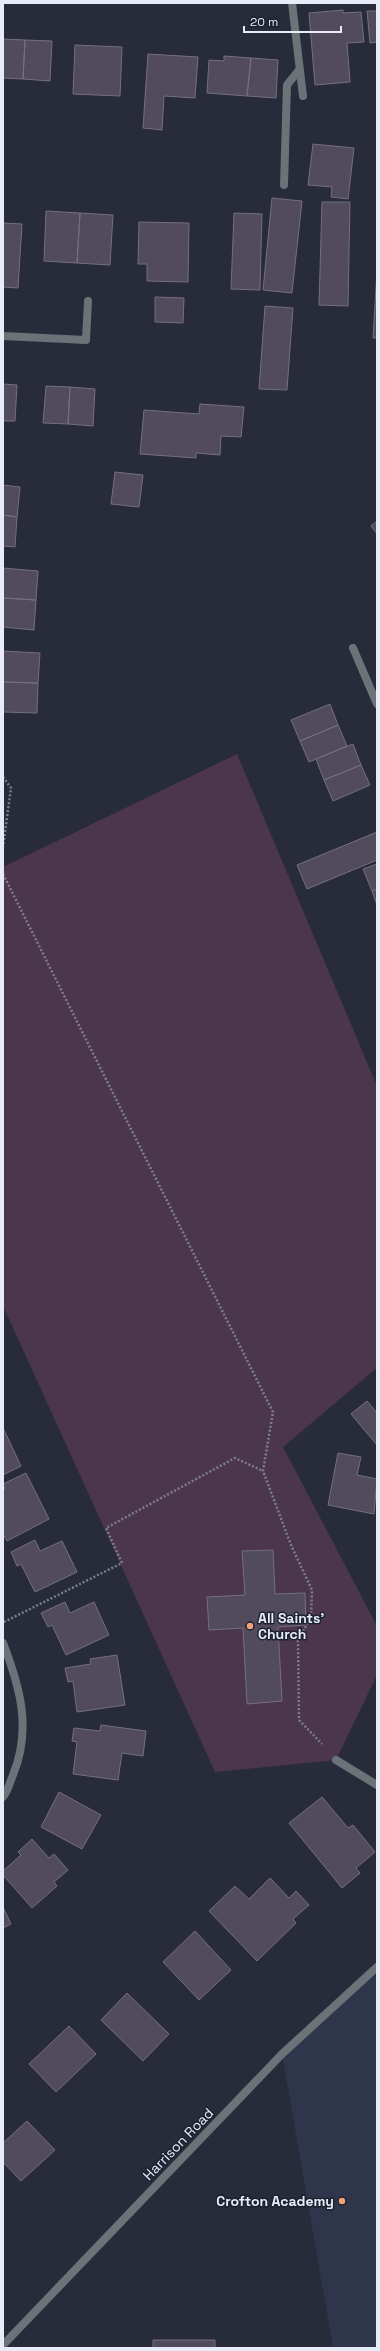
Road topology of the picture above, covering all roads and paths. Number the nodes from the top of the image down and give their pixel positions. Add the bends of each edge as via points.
1 (292, 3) edge
2 (299, 70) junction
3 (303, 96) dead end
4 (284, 185) dead end
5 (88, 301) dead end
6 (3, 336) edge
7 (353, 648) dead end
8 (377, 704) edge
9 (3, 777) edge
10 (3, 847) edge
11 (3, 874) edge
12 (262, 1471) junction
13 (3, 1622) edge
14 (3, 1643) edge
15 (336, 1760) joint
16 (377, 1784) edge
17 (3, 1797) edge
18 (377, 1967) edge
19 (3, 2345) edge

1 - 2 street
2 - 3 street
2 - 4 street via 287,85
5 - 6 street via 86,340
7 - 8 street
9 - 10 path via 11,788
11 - 12 path via 273,1412
12 - 13 path via 235,1458 106,1528 122,1563
12 - 15 path via 312,1590 311,1617 298,1641 299,1720
14 - 17 street via 17,1680 24,1719 21,1757
15 - 16 street
18 - 19 street, Harrison Road via 282,2054

